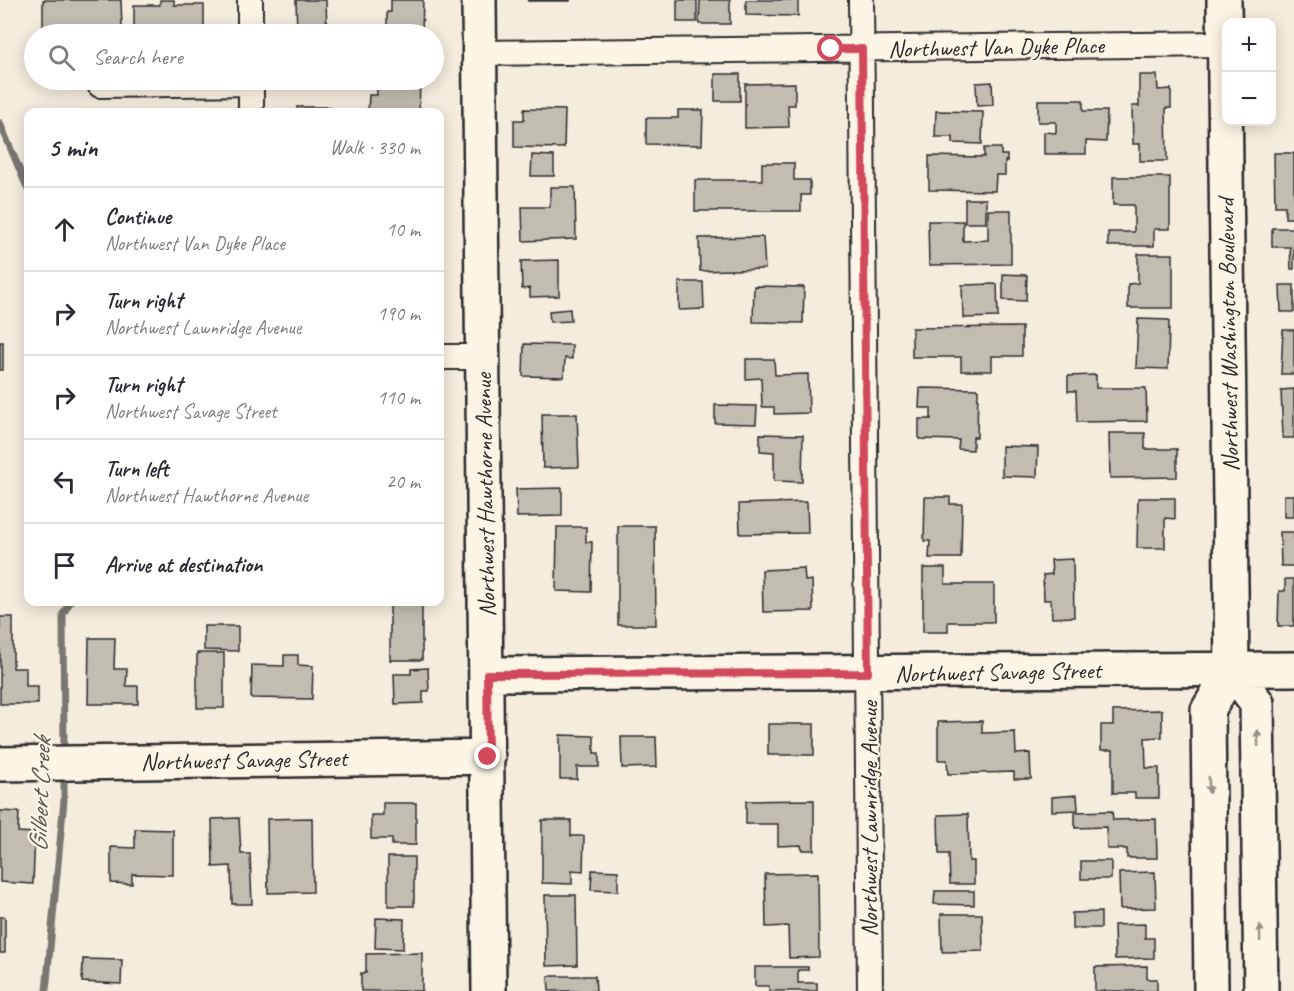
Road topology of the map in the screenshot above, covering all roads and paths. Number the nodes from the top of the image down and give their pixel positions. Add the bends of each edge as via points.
1 (250, 0) edge
2 (479, 0) edge
3 (861, 0) edge
4 (1224, 0) edge
5 (1224, 18) edge
6 (250, 24) edge
7 (1222, 44) edge
8 (862, 49) junction
9 (480, 53) junction
10 (1225, 72) edge
11 (251, 90) edge
12 (251, 108) edge
13 (444, 357) edge
14 (483, 357) junction
15 (1294, 669) edge
16 (1232, 670) junction
17 (868, 673) junction
18 (487, 674) junction
19 (488, 757) junction
20 (0, 764) edge
21 (489, 991) edge
22 (870, 991) edge
23 (1211, 991) edge
24 (1261, 991) edge

1 - 6 street
2 - 9 street, Northwest Hawthorne Avenue
3 - 8 street, Northwest Lawnridge Avenue
4 - 5 street, Northwest Washington Boulevard
7 - 8 street, Northwest Van Dyke Place
8 - 9 street, Northwest Van Dyke Place
8 - 17 street, Northwest Lawnridge Avenue
9 - 14 street, Northwest Hawthorne Avenue
10 - 16 street, Northwest Washington Boulevard
11 - 12 street
13 - 14 street
14 - 18 street, Northwest Hawthorne Avenue
15 - 16 street, Northwest Savage Street
16 - 17 street, Northwest Savage Street
16 -> 23 street via 1208,710
24 -> 16 street via 1257,703
17 - 18 street, Northwest Savage Street
17 - 22 street, Northwest Lawnridge Avenue
18 - 19 street, Northwest Hawthorne Avenue
19 - 20 street, Northwest Savage Street
19 - 21 street, Northwest Hawthorne Avenue

